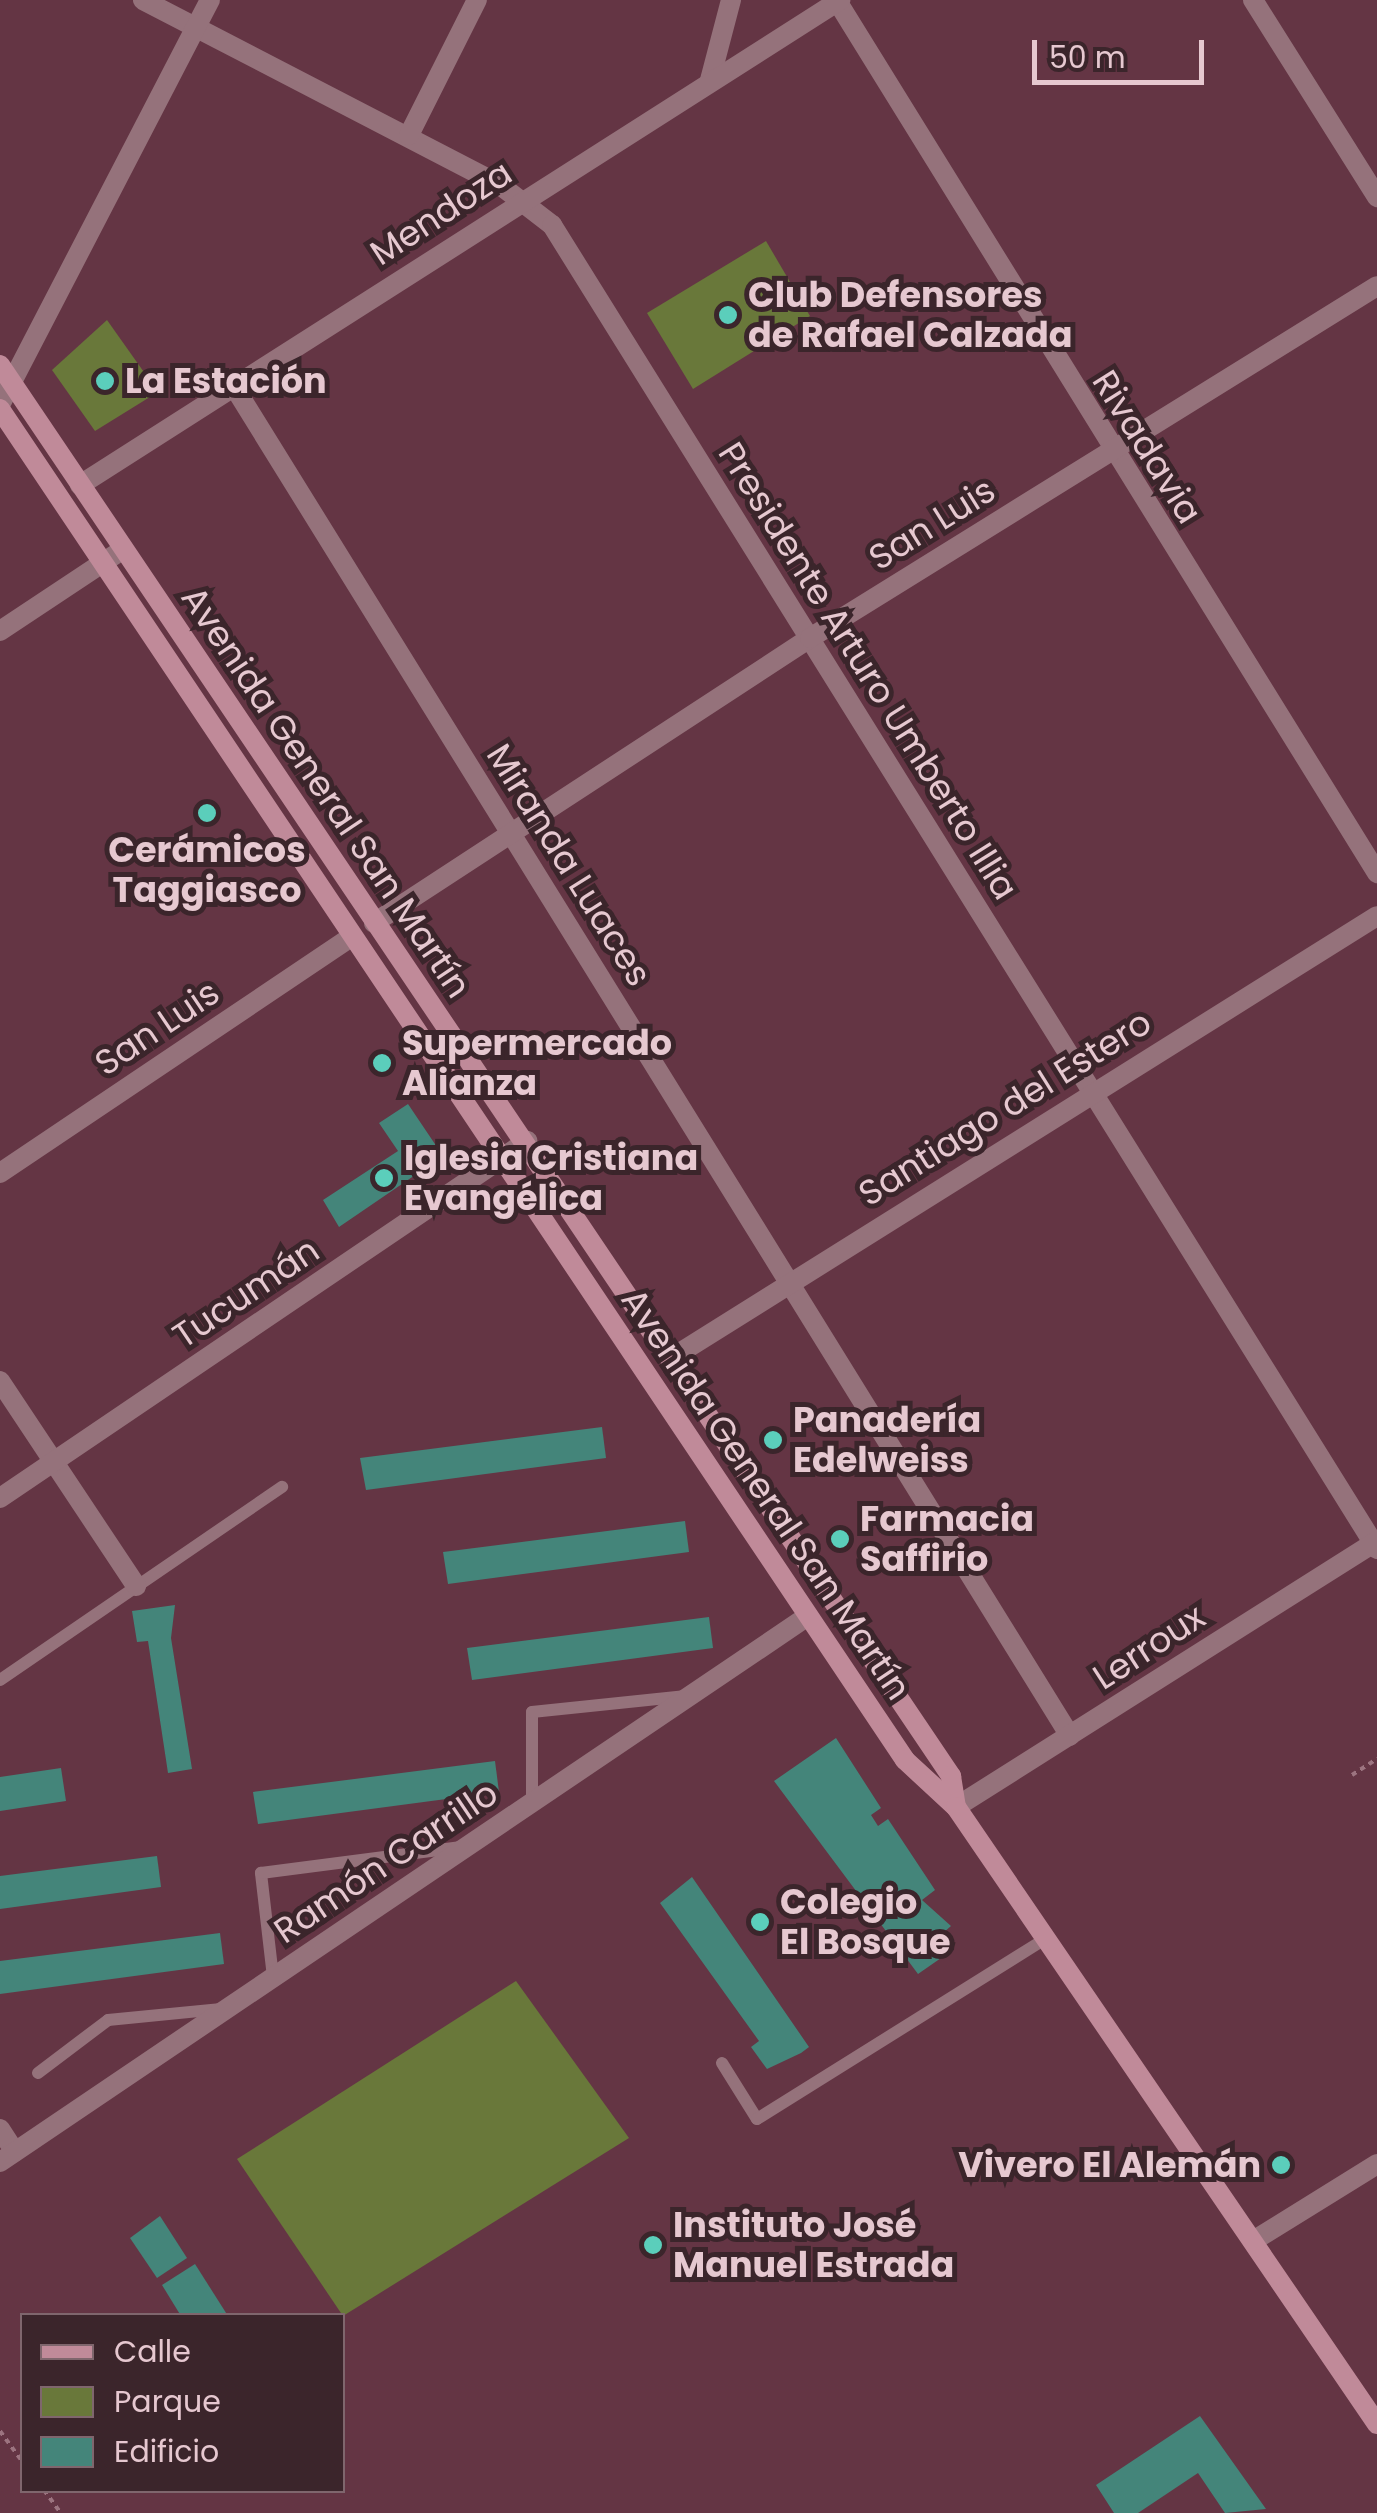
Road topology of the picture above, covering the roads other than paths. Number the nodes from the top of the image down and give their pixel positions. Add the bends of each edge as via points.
1 (143, 0) edge
2 (210, 0) edge
3 (477, 0) edge
4 (730, 0) edge
5 (1253, 0) edge
6 (839, 1) edge
7 (197, 26) junction
8 (710, 80) junction
9 (409, 135) junction
10 (524, 198) junction
11 (1377, 198) edge
12 (1377, 286) edge
13 (0, 365) edge
14 (234, 385) junction
15 (15, 387) junction
16 (0, 407) edge
17 (1111, 452) junction
18 (80, 485) junction
19 (122, 550) junction
20 (102, 563) junction
21 (0, 631) edge
22 (810, 638) junction
23 (512, 836) junction
24 (1377, 872) edge
25 (1377, 916) edge
26 (374, 922) junction
27 (351, 937) junction
28 (1090, 1093) junction
29 (526, 1142) junction
30 (502, 1160) junction
31 (0, 1174) edge
32 (786, 1282) junction
33 (670, 1359) junction
34 (0, 1381) edge
35 (54, 1461) junction
36 (282, 1486) dead end
37 (0, 1498) edge
38 (1376, 1544) edge
39 (136, 1586) junction
40 (808, 1616) junction
41 (0, 1680) edge
42 (690, 1695) junction
43 (1070, 1736) junction
44 (532, 1804) junction
45 (956, 1807) junction
46 (470, 1846) junction
47 (1047, 1938) junction
48 (273, 1978) junction
49 (228, 2008) junction
50 (722, 2062) dead end
51 (38, 2073) dead end
52 (0, 2129) edge
53 (8, 2157) edge
54 (1377, 2164) edge
55 (1253, 2241) junction
56 (1377, 2424) edge

1 - 7 street, Presidente Arturo Umberto Illia
2 - 7 street
3 - 9 street
4 - 8 street
5 - 11 street
6 - 8 street, Mendoza
6 - 17 street, Rivadavia
7 - 9 street, Presidente Arturo Umberto Illia
7 - 15 street
8 - 10 street, Mendoza
9 - 10 street, Presidente Arturo Umberto Illia
10 - 14 street, Mendoza
10 - 22 street, Presidente Arturo Umberto Illia via 552,225
12 - 17 street, San Luis
13 - 15 main road, Avenida General San Martín
14 - 18 street, Mendoza
14 - 23 street, Miranda Luaces
15 - 16 street
15 - 18 main road, Avenida General San Martín
16 - 20 main road, Avenida General San Martín
17 - 22 street, San Luis
17 - 24 street, Rivadavia
18 - 19 main road, Avenida General San Martín
19 - 20 street
19 - 26 main road, Avenida General San Martín
20 - 21 street
20 - 27 main road, Avenida General San Martín
22 - 23 street, San Luis
22 - 28 street, Presidente Arturo Umberto Illia
23 - 26 street, San Luis
23 - 32 street, Miranda Luaces
25 - 28 street, Santiago del Estero
26 - 29 main road, Avenida General San Martín
27 - 30 main road, Avenida General San Martín
27 - 31 street, San Luis
28 - 32 street, Santiago del Estero
28 - 38 street, Presidente Arturo Umberto Illia
29 - 30 street, Tucumán
29 - 33 main road, Avenida General San Martín
30 - 35 street, Tucumán
30 - 40 main road, Avenida General San Martín
32 - 33 street, Santiago del Estero
32 - 43 street, Miranda Luaces
33 - 45 main road, Avenida General San Martín via 951,1776
34 - 35 street
35 - 37 street, Tucumán
35 - 39 street
36 - 39 lane
38 - 43 street, Lerroux
39 - 41 lane
40 - 42 street, Ramón Carrillo
40 - 45 main road, Avenida General San Martín via 929,1791
42 - 44 street, Ramón Carrillo
42 - 44 lane via 532,1712
43 - 45 street, Lerroux
44 - 46 street, Ramón Carrillo
45 - 47 main road, Avenida General San Martín
46 - 48 street, Ramón Carrillo
46 - 48 lane via 260,1873
47 - 50 lane via 758,2120
47 - 55 main road, Avenida General San Martín
48 - 49 street, Ramón Carrillo
49 - 51 lane via 108,2020
49 - 53 street, Ramón Carrillo
52 - 53 street
54 - 55 street
55 - 56 main road, Avenida General San Martín

